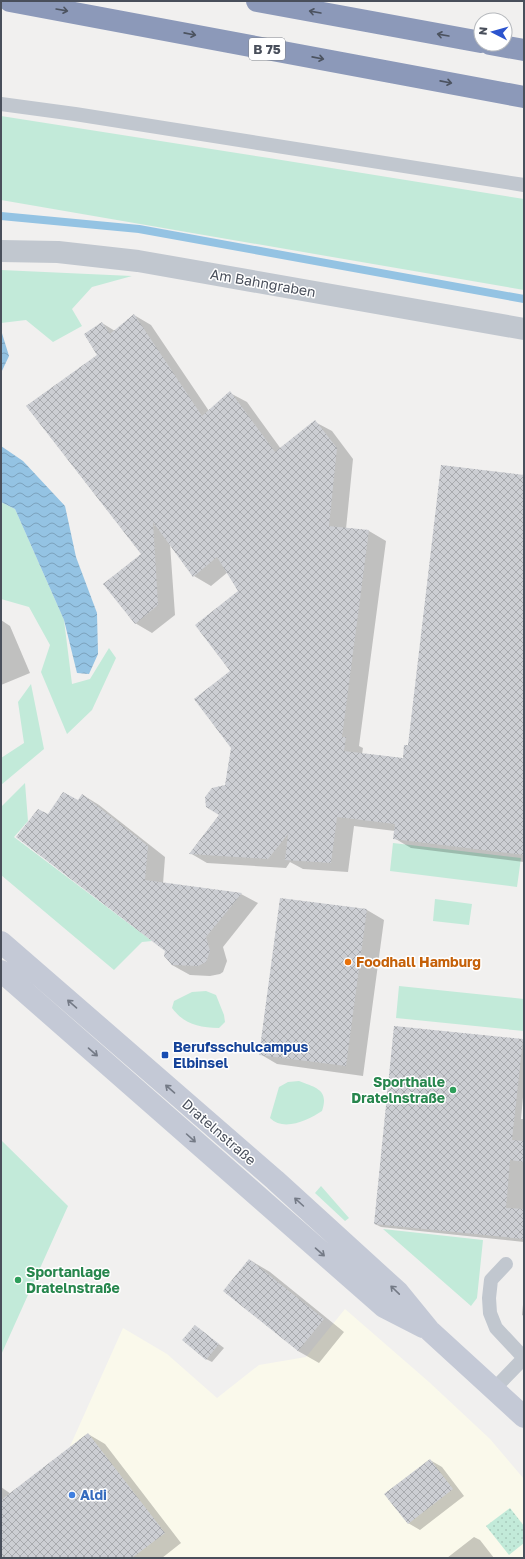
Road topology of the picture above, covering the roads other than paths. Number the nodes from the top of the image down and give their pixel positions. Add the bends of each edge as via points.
1 (10, 1) edge
2 (257, 1) edge
3 (473, 41) edge
4 (513, 48) edge
5 (524, 50) edge
6 (524, 97) edge
7 (1, 104) edge
8 (524, 185) edge
9 (1, 251) edge
10 (524, 330) edge
11 (1, 942) edge
12 (1, 971) edge
13 (506, 1264) dead end
14 (429, 1330) junction
15 (524, 1358) edge
16 (494, 1389) junction
17 (524, 1417) edge

1 -> 6 highway, B 75
3 -> 2 highway
4 - 5 highway
7 - 8 lane
9 - 10 street, Am Bahngraben via 58,252 138,261
14 -> 11 main road, Dratelnstraße via 392,1286
12 -> 14 main road, Dratelnstraße via 384,1308
13 - 15 lane via 491,1280 490,1313 496,1328
14 - 16 main road, Dratelnstraße
15 - 16 lane
16 - 17 main road, Dratelnstraße

